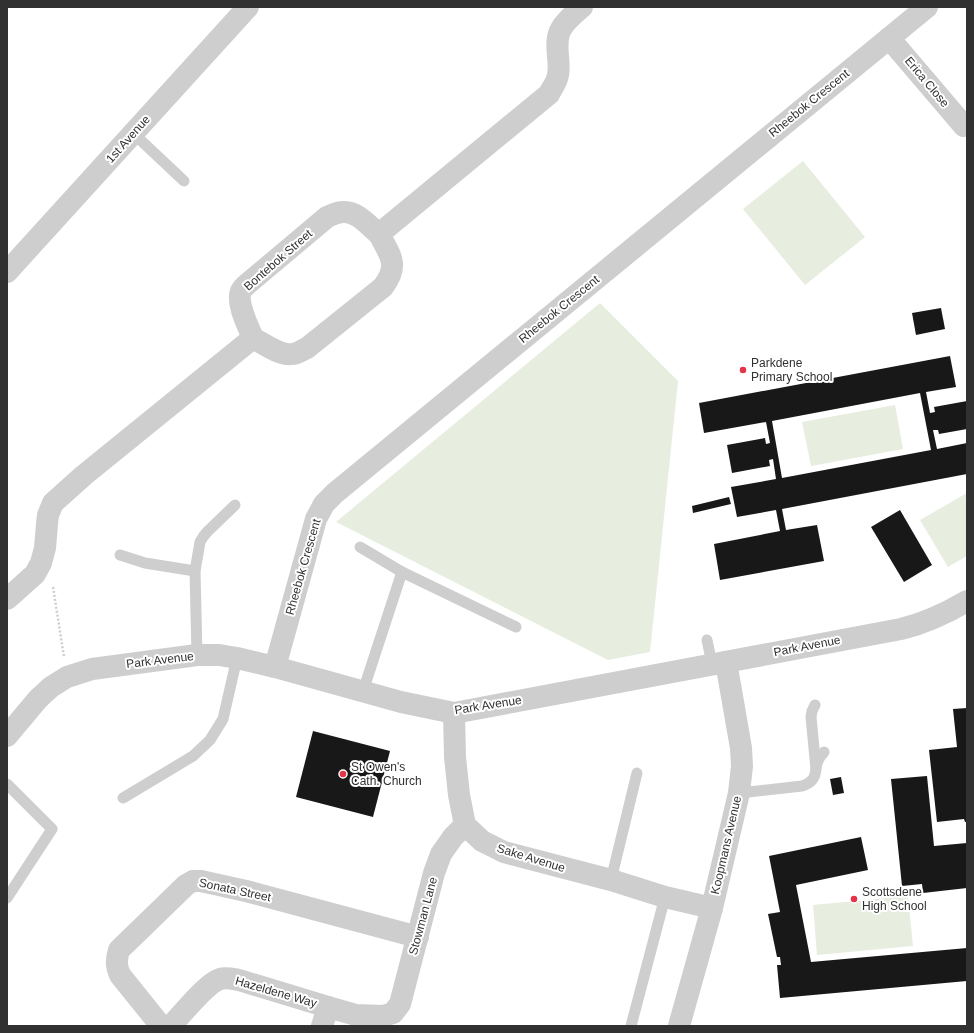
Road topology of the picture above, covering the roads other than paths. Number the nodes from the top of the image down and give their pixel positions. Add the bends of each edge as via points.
1 (248, 7) edge
2 (582, 7) edge
3 (927, 7) edge
4 (889, 38) junction
5 (964, 126) dead end
6 (133, 133) junction
7 (184, 181) dead end
8 (378, 234) junction
9 (7, 272) edge
10 (253, 338) junction
11 (235, 505) dead end
12 (360, 547) dead end
13 (120, 555) dead end
14 (196, 571) junction
15 (402, 572) junction
16 (7, 599) edge
17 (967, 602) edge
18 (516, 627) dead end
19 (707, 640) dead end
20 (197, 655) junction
21 (237, 658) junction
22 (719, 663) junction
23 (275, 667) junction
24 (363, 691) junction
25 (815, 705) dead end
26 (454, 713) junction
27 (7, 736) edge
28 (824, 752) dead end
29 (816, 768) junction
30 (637, 773) dead end
31 (7, 784) edge
32 (739, 793) junction
33 (123, 798) dead end
34 (465, 825) junction
35 (611, 880) junction
36 (665, 897) junction
37 (7, 898) edge
38 (712, 908) junction
39 (418, 936) junction
40 (393, 1013) joint
41 (325, 1017) edge
42 (161, 1026) edge
43 (171, 1026) edge
44 (631, 1026) edge
45 (679, 1026) edge

1 - 6 street, 1st Avenue
2 - 8 street via 565,21 560,31 558,75 549,94
3 - 4 street, Rheebok Crescent
4 - 5 street, Erica Close
4 - 23 street, Rheebok Crescent via 334,492 316,519
6 - 7 lane
6 - 9 street, 1st Avenue
8 - 10 street via 391,256 390,278 383,287 307,348 298,352 284,354
8 - 10 street, Bontebok Street via 355,214 344,212 327,217 240,292 242,310
10 - 16 street via 53,503 48,515 41,563 34,574
11 - 14 lane via 200,542
12 - 15 lane
13 - 14 lane via 145,563
14 - 20 lane
15 - 18 lane
15 - 24 lane
17 - 22 street, Park Avenue via 917,625
19 - 22 lane
20 - 21 street, Park Avenue
20 - 27 street, Park Avenue via 92,669 67,677 38,699
21 - 23 street, Park Avenue
21 - 33 lane via 222,719 210,740 193,756
22 - 26 street, Park Avenue
22 - 32 street, Koopmans Avenue via 741,748
23 - 24 street, Park Avenue
24 - 26 street, Park Avenue
25 - 29 lane via 811,717
26 - 34 street via 455,757
28 - 29 lane
29 - 32 lane via 813,780 802,786
30 - 35 lane
31 - 37 lane via 52,829
32 - 38 street, Koopmans Avenue
34 - 35 street, Sake Avenue via 482,841 504,852
34 - 39 street, Stowman Lane via 441,854
35 - 36 street, Sake Avenue
36 - 38 street, Sake Avenue
36 - 44 lane
38 - 45 street, Koopmans Avenue
39 - 40 street, Stowman Lane via 400,1004
39 - 42 street, Sonata Street via 246,891 201,881 193,882 186,885 119,950 116,959 120,975
40 - 41 street, Hazeldene Way via 383,1016
41 - 43 street, Hazeldene Way via 230,978 221,979 210,985

